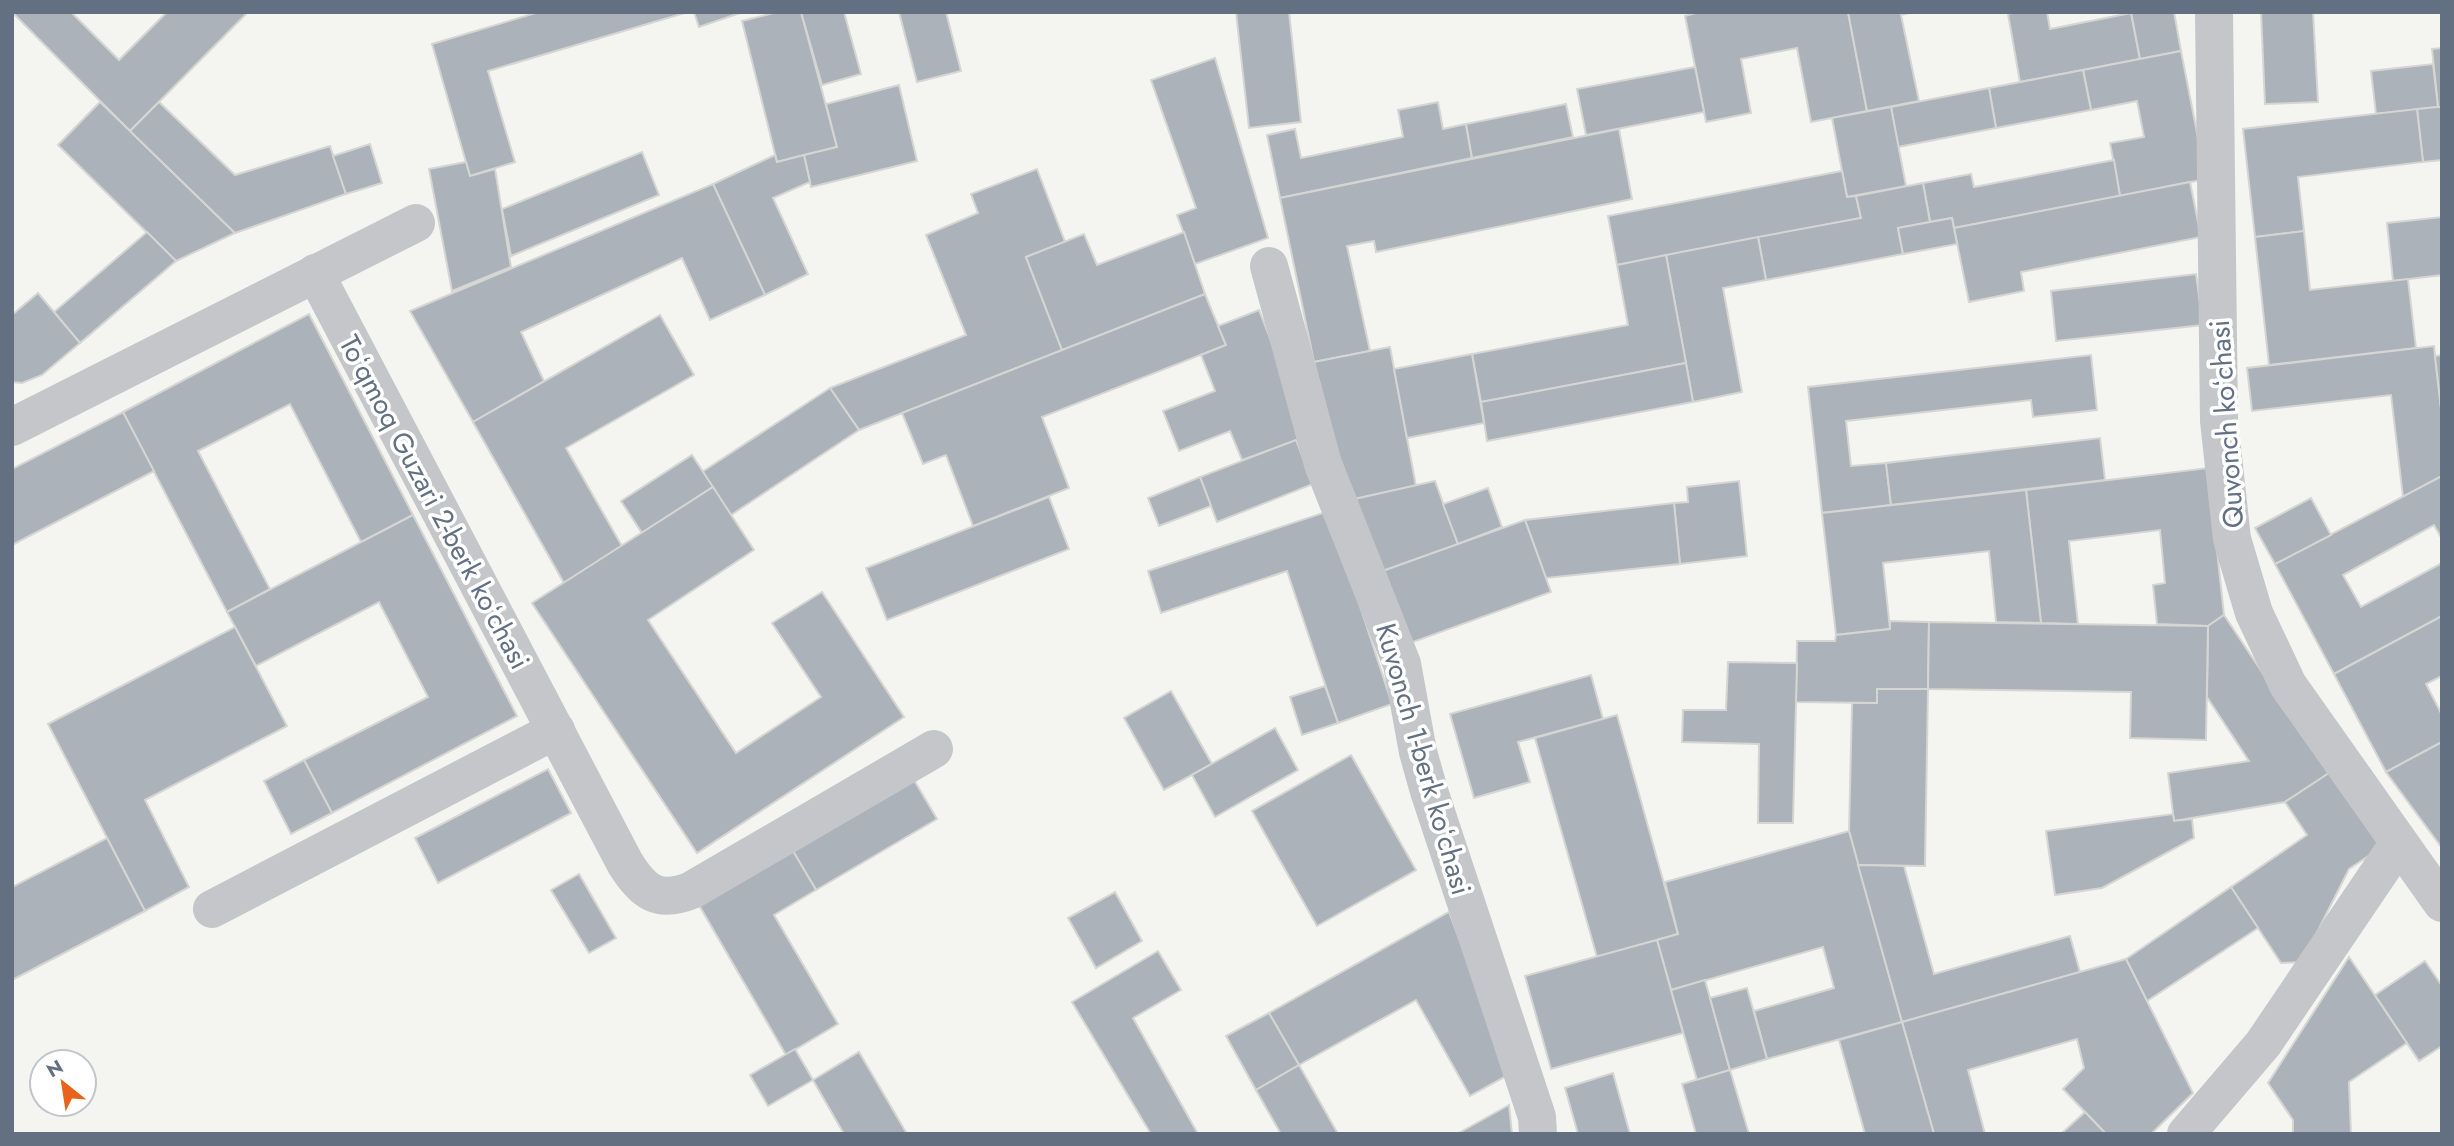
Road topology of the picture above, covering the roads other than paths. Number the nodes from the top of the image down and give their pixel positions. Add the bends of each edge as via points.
1 (2214, 12) edge
2 (416, 223) dead end
3 (1269, 266) dead end
4 (315, 273) junction
5 (12, 427) edge
6 (556, 730) junction
7 (934, 749) dead end
8 (2399, 843) junction
9 (2442, 902) edge
10 (212, 909) dead end
11 (1538, 1134) edge
12 (2186, 1134) edge

1 - 8 street, Quvonch koʻchasi via 2219,421 2232,539 2254,613 2288,685
2 - 4 street
3 - 11 street, Kuvonch 1-berk koʻchasi via 1323,464 1402,664 1429,791 1537,1117
4 - 5 street
4 - 6 street, Toʻqmoq Guzari 2-berk koʻchasi
6 - 7 street, Toʻqmoq Guzari 2-berk koʻchasi via 635,878 649,891 674,897
6 - 10 street
8 - 9 street, Quvonch koʻchasi
8 - 12 street via 2263,1044

